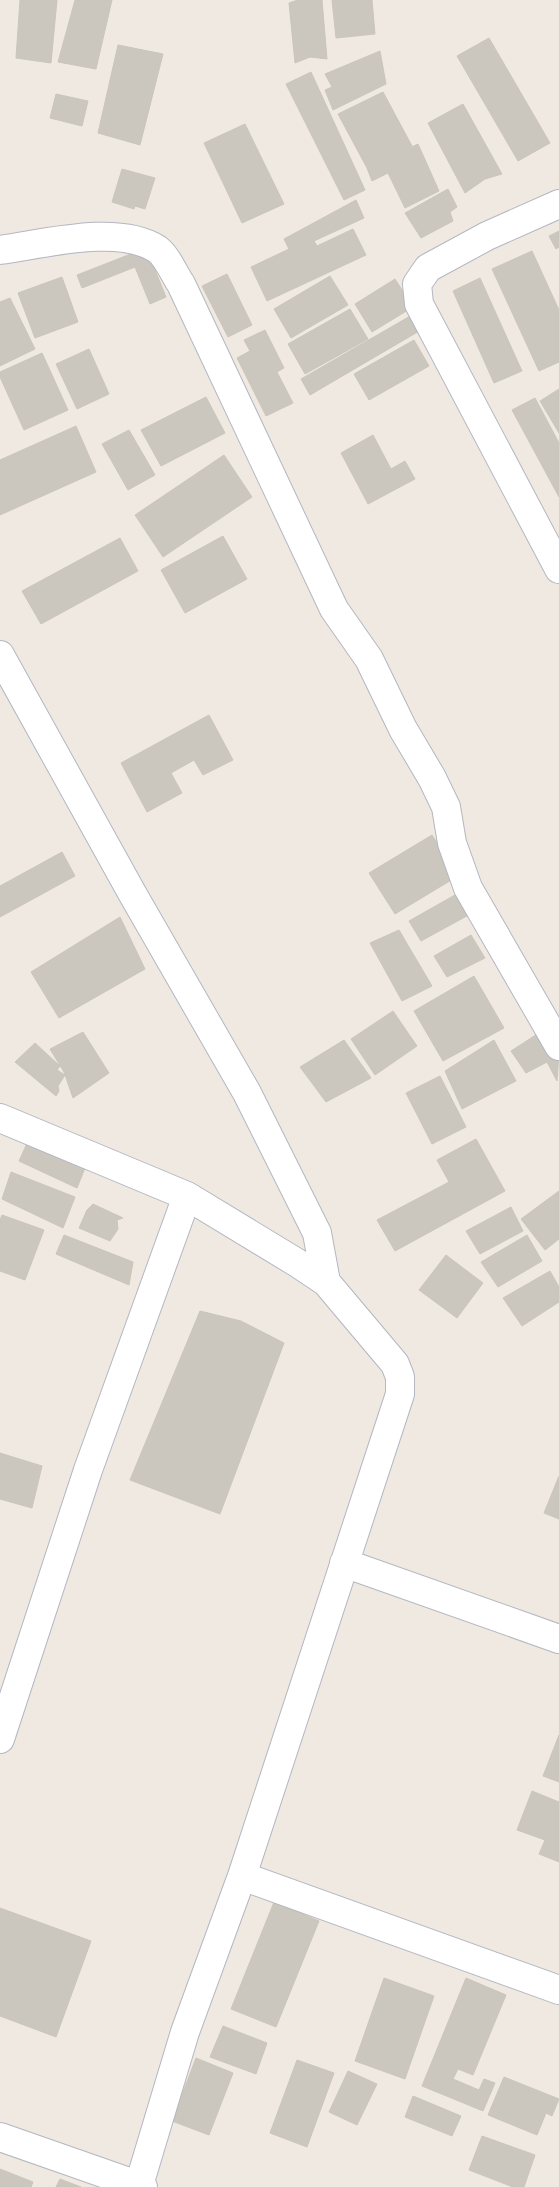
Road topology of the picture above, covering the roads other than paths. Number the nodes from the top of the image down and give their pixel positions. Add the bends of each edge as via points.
1 (559, 204) edge
2 (0, 250) edge
3 (559, 569) edge
4 (0, 655) edge
5 (559, 1046) edge
6 (0, 1118) edge
7 (187, 1196) junction
8 (326, 1282) junction
9 (344, 1563) junction
10 (559, 1640) edge
11 (0, 1739) edge
12 (242, 1876) junction
13 (559, 1990) edge
14 (0, 2137) edge
15 (141, 2186) edge

1 - 3 street via 487,236 428,268 417,284 419,304
2 - 5 street via 106,236 135,238 159,250 181,284 334,609 369,659 403,729 432,778 446,807 452,843 468,888
4 - 8 street via 247,1093 317,1233
6 - 7 street
7 - 8 street
7 - 11 street via 88,1470
8 - 9 street via 395,1364 400,1377 400,1394
9 - 10 street
9 - 12 street
12 - 13 street
12 - 15 street via 185,2032
14 - 15 street

